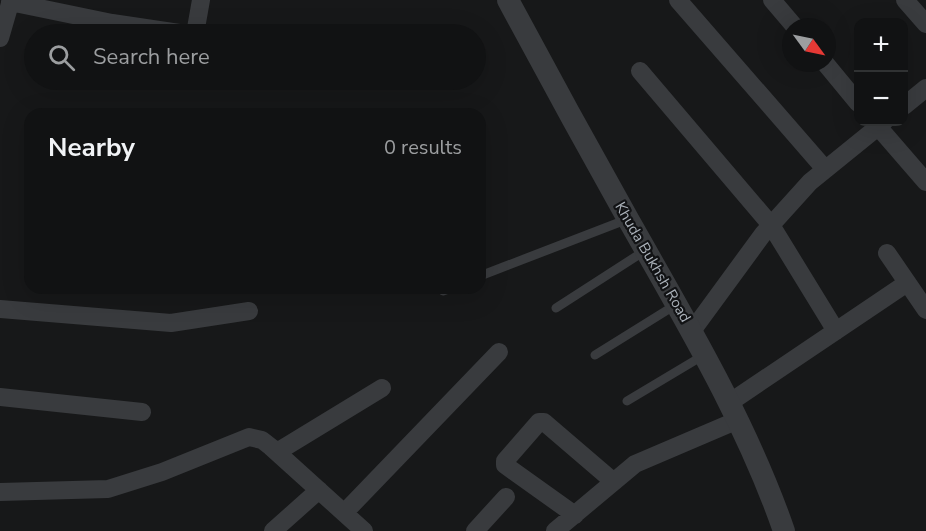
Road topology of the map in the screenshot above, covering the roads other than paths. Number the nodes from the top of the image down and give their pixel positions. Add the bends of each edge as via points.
1 (201, 0) edge
2 (508, 0) edge
3 (678, 0) edge
4 (772, 0) edge
5 (905, 0) edge
6 (10, 1) edge
7 (787, 18) edge
8 (119, 24) edge
9 (197, 24) edge
10 (926, 24) edge
11 (0, 38) edge
12 (640, 71) dead end
13 (832, 72) edge
14 (926, 88) edge
15 (854, 98) edge
16 (908, 102) edge
17 (875, 126) edge
18 (881, 126) edge
19 (825, 169) junction
20 (926, 182) edge
21 (628, 219) junction
22 (771, 225) junction
23 (646, 250) junction
24 (887, 253) dead end
25 (486, 274) edge
26 (907, 283) junction
27 (676, 304) junction
28 (556, 308) dead end
29 (0, 309) edge
30 (926, 310) edge
31 (249, 311) dead end
32 (692, 331) junction
33 (836, 331) junction
34 (499, 352) dead end
35 (595, 355) dead end
36 (704, 355) junction
37 (382, 388) dead end
38 (0, 397) edge
39 (627, 401) dead end
40 (733, 411) junction
41 (142, 412) dead end
42 (277, 452) junction
43 (614, 482) junction
44 (319, 490) junction
45 (0, 492) edge
46 (506, 497) dead end
47 (344, 513) junction
48 (574, 515) junction
49 (361, 530) edge
50 (273, 531) edge
51 (475, 531) edge
52 (555, 531) edge
53 (784, 531) edge

1 - 9 street
2 - 21 street, Khuda Bukhsh Road
3 - 19 street
4 - 7 street
5 - 10 street
6 - 8 street
6 - 11 street
12 - 22 street
13 - 15 street
14 - 16 street
17 - 19 street
18 - 20 street
19 - 22 street
21 - 23 street, Khuda Bukhsh Road
21 - 25 lane
22 - 32 street
22 - 33 street
23 - 27 street, Khuda Bukhsh Road
23 - 28 lane
24 - 26 street
26 - 30 street
26 - 33 street
27 - 32 street, Khuda Bukhsh Road
27 - 35 lane
29 - 31 street via 171,323
32 - 36 street, Khuda Bukhsh Road
33 - 40 street
34 - 47 street
36 - 39 lane
36 - 40 street, Khuda Bukhsh Road
37 - 42 street
38 - 41 street
40 - 43 street via 635,464
40 - 53 street, Khuda Bukhsh Road
42 - 44 street
42 - 45 street via 262,440 249,437 108,489
43 - 48 street
43 - 48 street via 544,422 539,422 505,465
44 - 47 street
44 - 50 street
46 - 51 street
47 - 49 street
48 - 52 street

